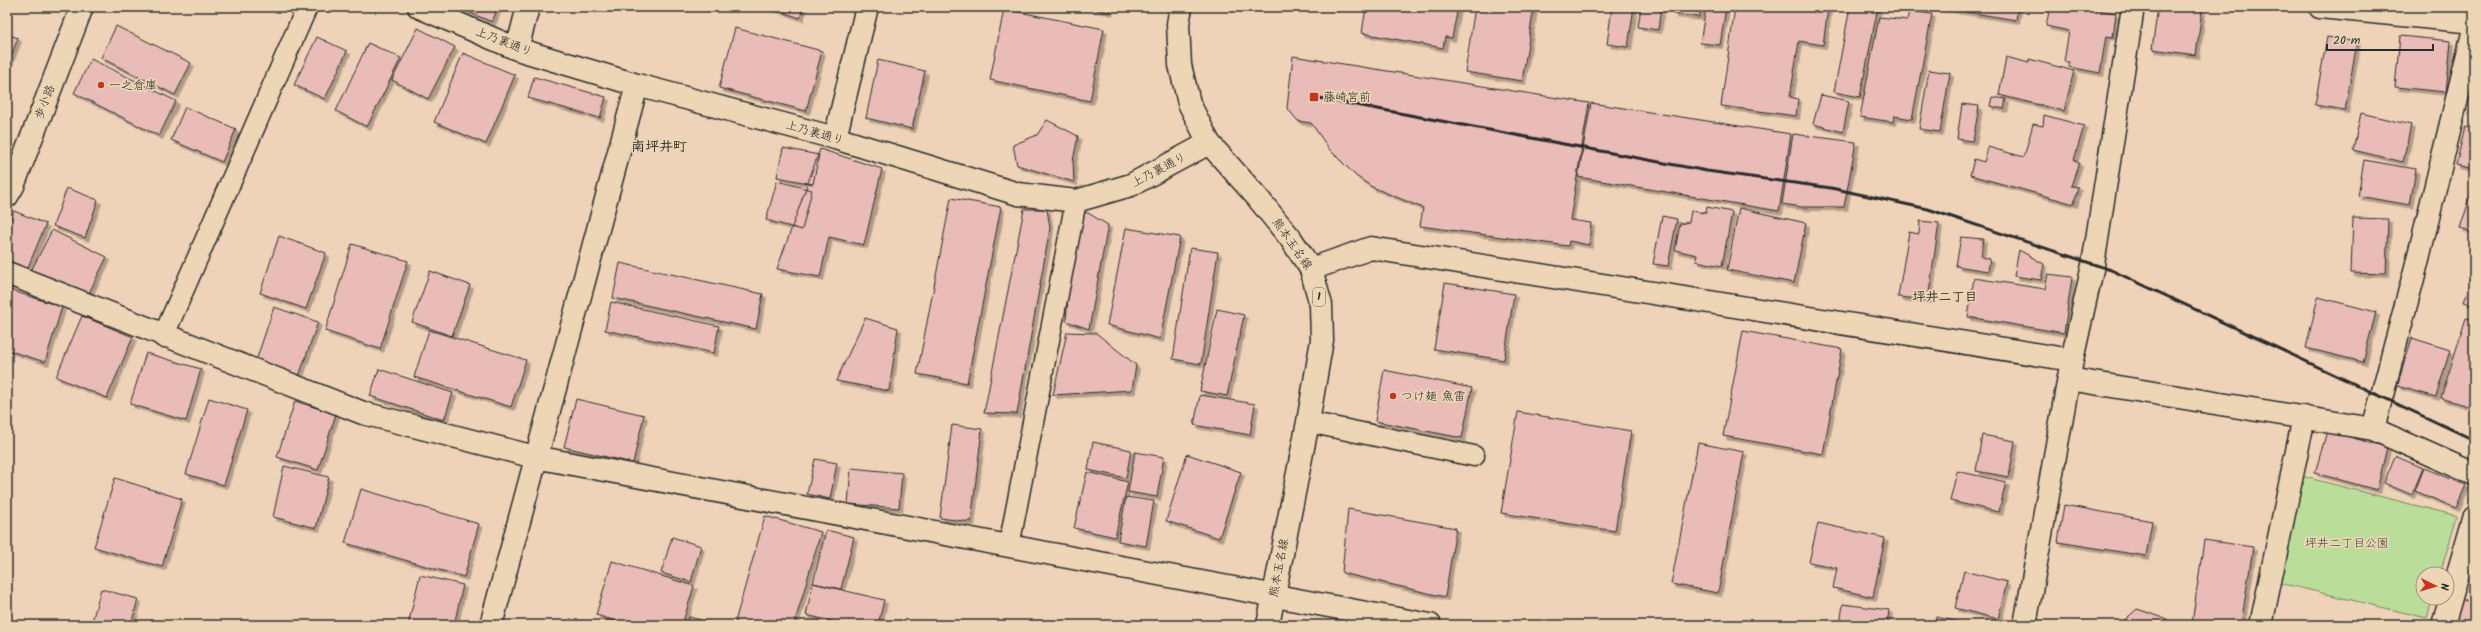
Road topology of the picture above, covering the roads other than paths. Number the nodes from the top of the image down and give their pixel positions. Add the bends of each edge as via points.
1 (82, 7) edge
2 (307, 7) edge
3 (420, 7) edge
4 (528, 7) edge
5 (867, 7) edge
6 (1181, 7) edge
7 (2133, 7) edge
8 (2320, 7) edge
9 (2474, 22) edge
10 (2474, 29) edge
11 (517, 49) junction
12 (638, 85) junction
13 (835, 138) junction
14 (1209, 144) junction
15 (7, 196) edge
16 (1076, 201) junction
17 (1311, 269) junction
18 (7, 273) edge
19 (163, 337) junction
20 (2070, 370) junction
21 (2304, 417) junction
22 (1308, 422) junction
23 (2373, 429) junction
24 (1474, 456) dead end
25 (535, 457) junction
26 (2474, 474) edge
27 (2474, 518) edge
28 (1009, 546) junction
29 (1273, 597) junction
30 (491, 625) edge
31 (1268, 625) edge
32 (1430, 625) edge
33 (2025, 625) edge
34 (2261, 625) edge
35 (2443, 625) edge

1 - 15 street, 歩小路
2 - 19 lane
3 - 11 street, 上乃裏通り
4 - 11 street
5 - 13 street
6 - 14 street, 熊本玉名線 / 1 via 1178,24 1180,65 1189,103
7 - 20 street via 2093,265
8 - 9 street
10 - 23 street via 2416,267
11 - 12 street, 上乃裏通り
12 - 13 street, 上乃裏通り
12 - 25 street
13 - 16 street, 上乃裏通り via 1018,194
14 - 16 street, 上乃裏通り via 1131,186
14 - 17 street, 熊本玉名線 / 1 via 1271,215
16 - 28 lane
17 - 20 street via 1371,248
17 - 22 street, 熊本玉名線 / 1 via 1321,305 1322,340
18 - 19 street
19 - 25 street via 363,413
20 - 21 street
20 - 33 street
21 - 23 street
21 - 34 street
22 - 24 lane
22 - 29 street, 熊本玉名線 / 1
23 - 26 street
25 - 28 street
25 - 30 street
27 - 35 street
28 - 29 street
29 - 31 street, 熊本玉名線 / 1
29 - 32 street

